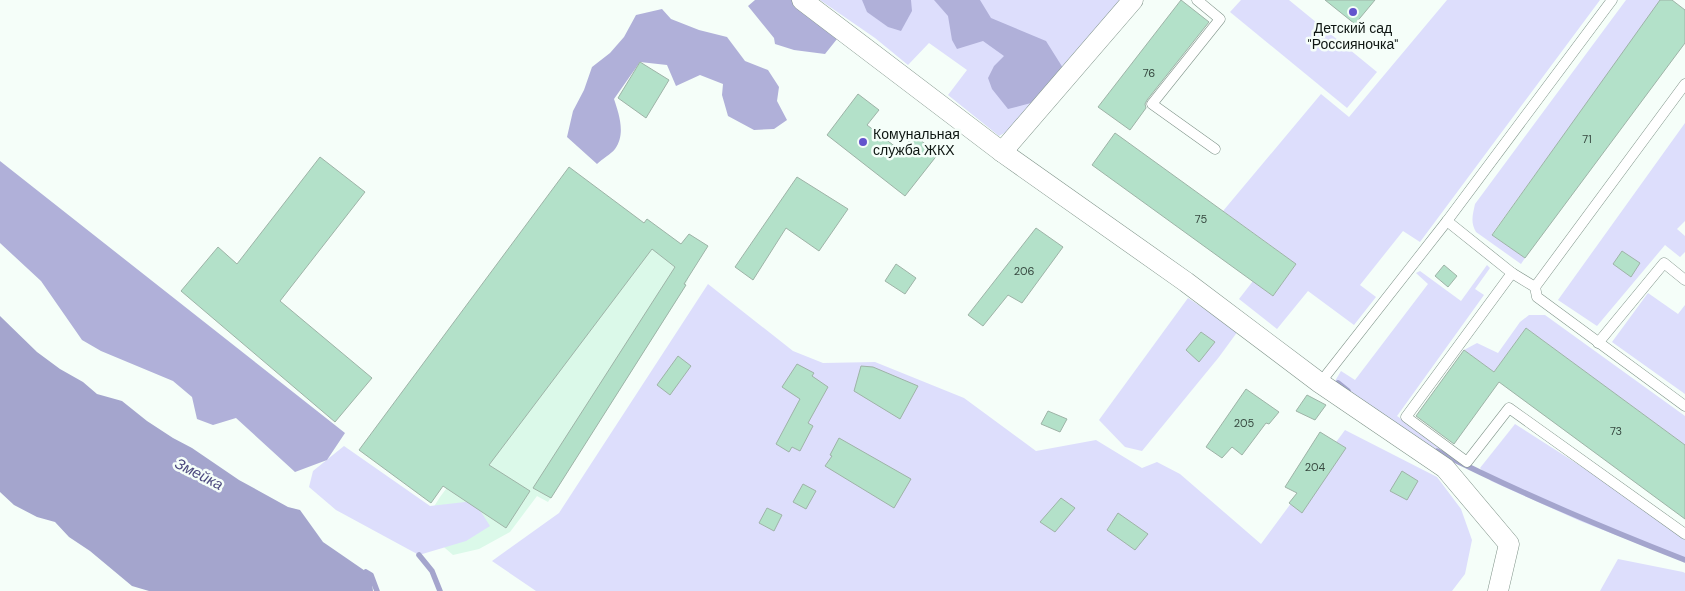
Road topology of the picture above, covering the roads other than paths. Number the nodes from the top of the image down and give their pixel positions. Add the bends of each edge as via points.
1 (802, 0) edge
2 (1133, 0) edge
3 (1197, 0) edge
4 (1612, 0) edge
5 (1685, 84) edge
6 (1215, 149) dead end
7 (1002, 152) junction
8 (1447, 221) junction
9 (1512, 273) junction
10 (1685, 280) edge
11 (1535, 287) junction
12 (1598, 342) junction
13 (1320, 382) junction
14 (1685, 406) edge
15 (1685, 534) edge
16 (1498, 591) edge

1 - 7 street
2 - 7 street
3 - 6 lane via 1220,19 1152,104
4 - 8 lane
5 - 11 lane
7 - 13 street
8 - 9 lane
8 - 13 lane
9 - 11 lane
9 - 15 lane via 1406,417 1467,462 1509,408
10 - 12 lane via 1664,263
11 - 12 lane via 1537,297
12 - 14 lane
13 - 16 street via 1445,468 1509,544

